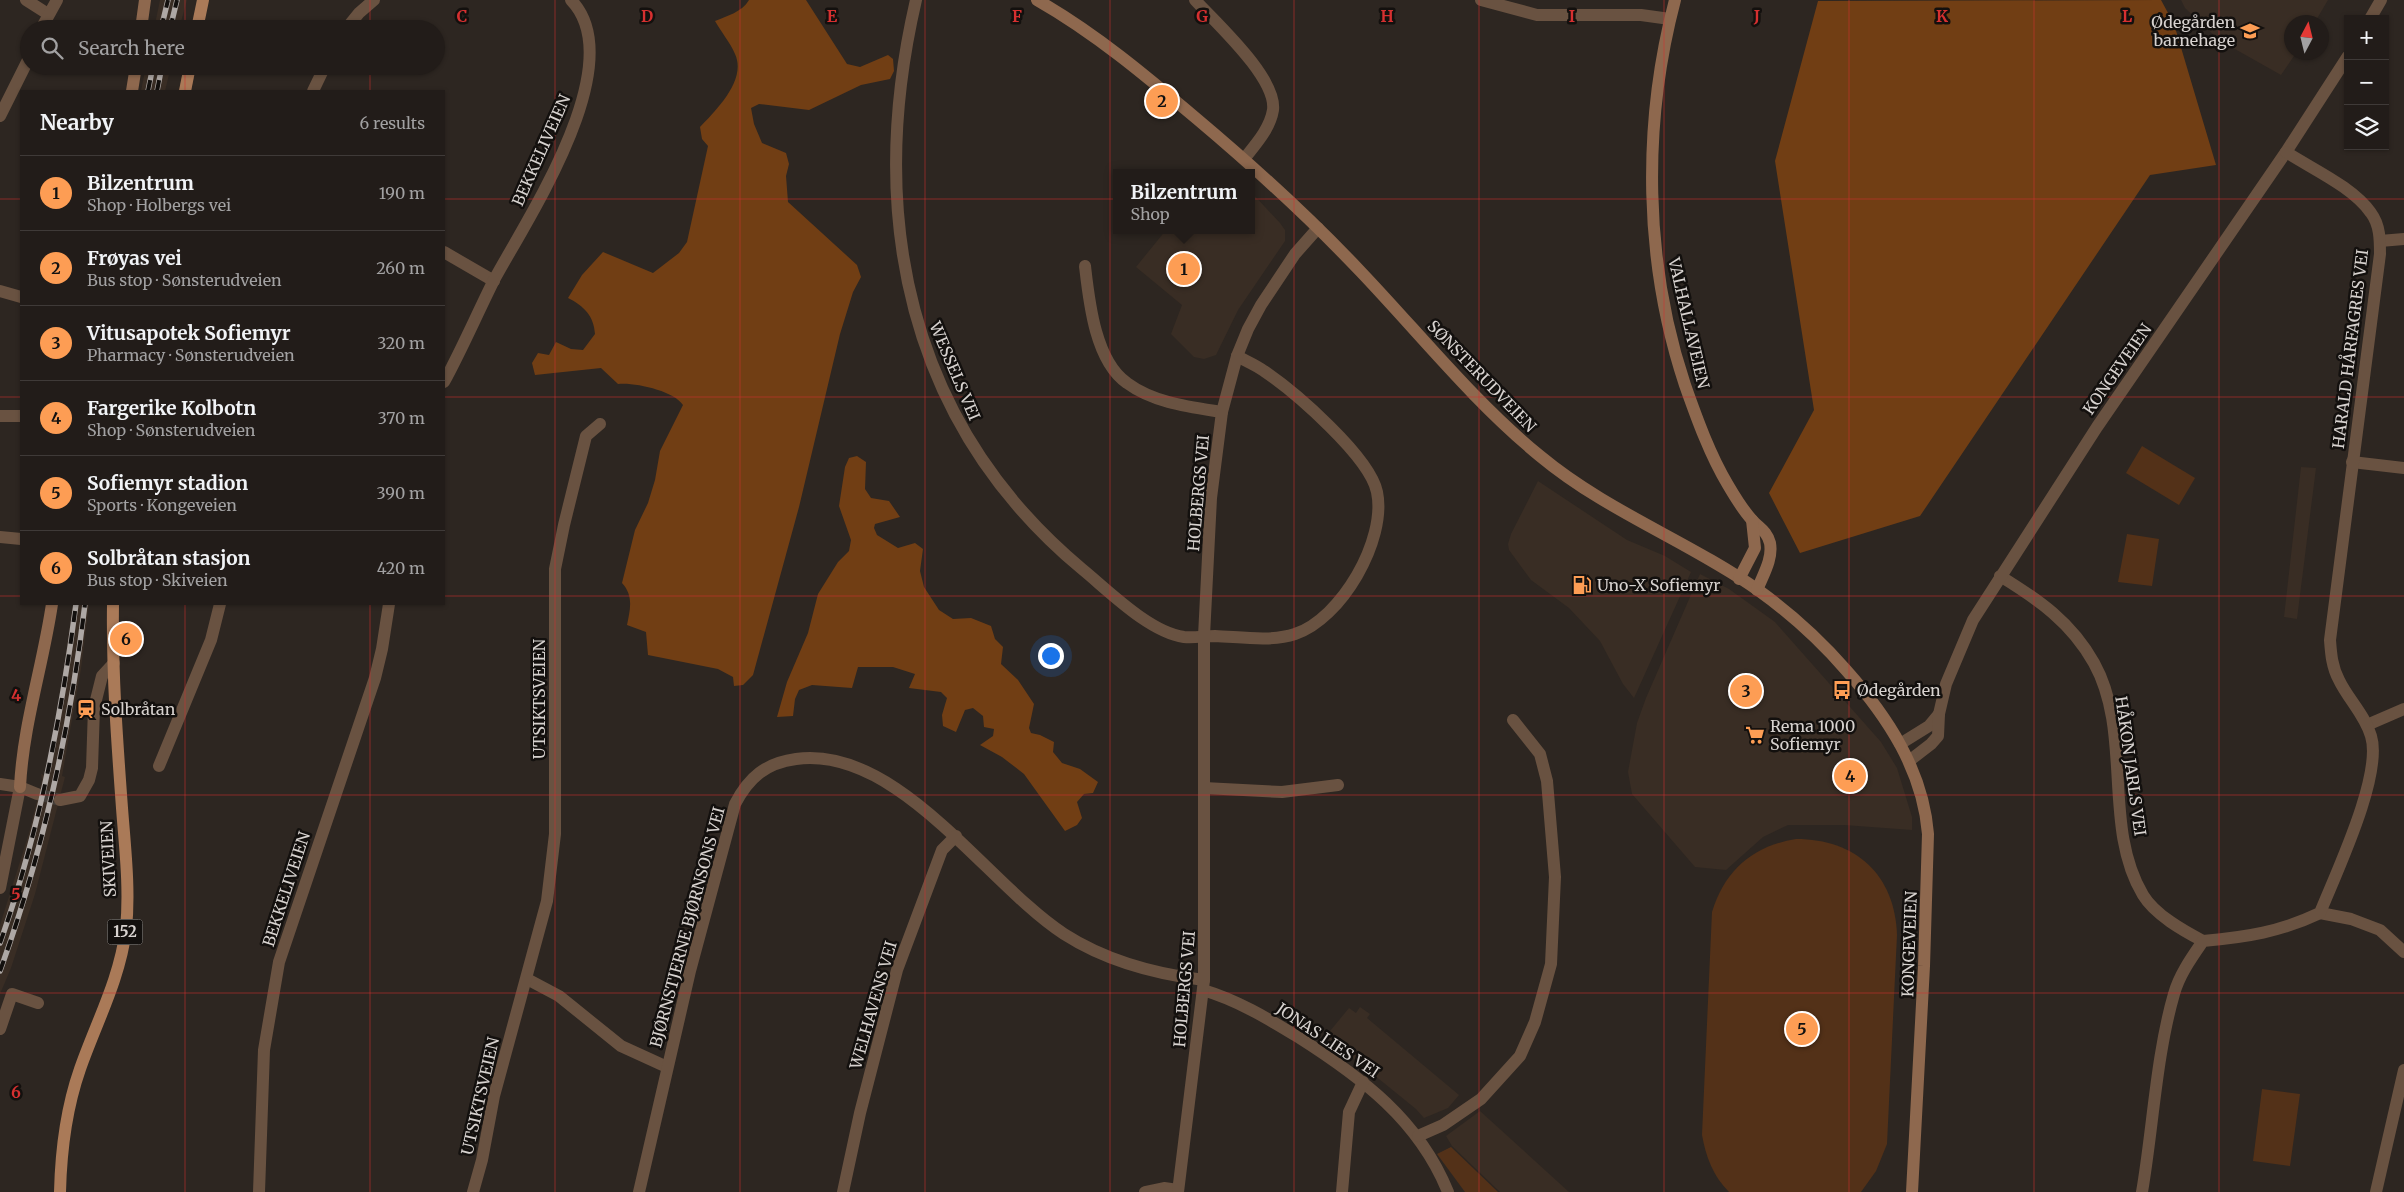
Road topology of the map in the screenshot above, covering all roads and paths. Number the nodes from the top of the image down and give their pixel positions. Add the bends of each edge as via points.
1 (26, 0) edge
2 (57, 0) edge
3 (145, 0) edge
4 (203, 0) edge
5 (374, 0) edge
6 (571, 0) edge
7 (916, 0) edge
8 (1037, 0) edge
9 (1195, 0) edge
10 (1482, 0) edge
11 (1675, 0) edge
12 (2381, 0) edge
13 (48, 14) junction
14 (2372, 15) edge
15 (1670, 19) junction
16 (45, 20) edge
17 (142, 20) edge
18 (199, 20) edge
19 (353, 20) edge
20 (2345, 60) edge
21 (20, 75) edge
22 (135, 75) edge
23 (188, 75) edge
24 (321, 75) edge
25 (132, 90) edge
26 (185, 90) edge
27 (313, 90) edge
28 (0, 116) edge
29 (2286, 152) junction
30 (1244, 159) junction
31 (1255, 169) edge
32 (1255, 169) edge
33 (1318, 228) junction
34 (2404, 239) edge
35 (2380, 241) junction
36 (445, 253) edge
37 (1085, 266) dead end
38 (494, 281) junction
39 (0, 292) edge
40 (20, 296) edge
41 (1237, 356) junction
42 (445, 380) edge
43 (1222, 412) junction
44 (0, 416) edge
45 (20, 416) edge
46 (600, 424) dead end
47 (2352, 462) junction
48 (2404, 468) edge
49 (1752, 520) junction
50 (0, 537) edge
51 (20, 539) edge
52 (2000, 576) junction
53 (1740, 578) junction
54 (1757, 590) junction
55 (52, 605) edge
56 (114, 605) edge
57 (220, 605) edge
58 (389, 605) edge
59 (1204, 636) junction
60 (114, 662) junction
61 (2404, 709) edge
62 (1939, 714) junction
63 (1513, 720) dead end
64 (2367, 726) junction
65 (1900, 744) junction
66 (1909, 761) junction
67 (159, 766) dead end
68 (0, 784) edge
69 (1338, 785) dead end
70 (20, 787) junction
71 (1204, 788) junction
72 (37, 794) tunnel mouth
73 (60, 800) tunnel mouth
74 (956, 836) junction
75 (0, 888) edge
76 (2320, 913) junction
77 (2203, 941) junction
78 (2404, 952) edge
79 (527, 979) junction
80 (1203, 985) junction
81 (38, 1003) dead end
82 (0, 1029) edge
83 (668, 1066) junction
84 (2404, 1070) edge
85 (1363, 1082) junction
86 (1418, 1136) junction
87 (1178, 1191) edge
88 (60, 1192) edge
89 (259, 1192) edge
90 (473, 1192) edge
91 (639, 1192) edge
92 (843, 1192) edge
93 (1145, 1192) edge
94 (1342, 1192) edge
95 (1448, 1192) edge
96 (1912, 1192) edge
97 (2142, 1192) edge
98 (2376, 1192) edge

1 - 13 street
2 - 13 street
3 - 17 main road
4 - 18 main road
5 - 19 street
6 - 38 street, BEKKELIVEIEN via 587,24 589,34 586,89 546,187
7 - 59 street, WESSELS VEI via 902,68 897,119 895,162 900,236 917,323 951,411 972,447 1030,522 1071,560 1154,626 1184,637
8 - 30 main road, SØNSTERUDVEIEN via 1116,52
9 - 30 street via 1252,64 1271,94 1270,119 1262,136
10 - 15 street via 1537,15
11 - 15 main road, VALHALLAVEIEN
12 - 14 street
13 - 16 street
15 - 49 main road, VALHALLAVEIEN via 1653,150 1652,213 1659,273 1674,343 1692,402 1722,475
20 - 29 street, KONGEVEIEN
21 - 28 street
22 - 25 main road
23 - 26 main road
24 - 27 street
29 - 35 street, HARALD HÅRFAGRES VEI via 2355,196 2372,214
29 - 52 street, KONGEVEIEN via 2096,427
30 - 32 main road, SØNSTERUDVEIEN
31 - 33 main road, SØNSTERUDVEIEN
33 - 41 street, HOLBERGS VEI via 1295,254 1261,305
33 - 53 main road, SØNSTERUDVEIEN via 1478,398 1542,458 1590,493
34 - 35 street, HARALD HÅRFAGRES VEI
35 - 47 street, HARALD HÅRFAGRES VEI
36 - 38 street
37 - 43 street via 1089,301 1100,341 1107,359 1126,383 1151,396 1183,406
38 - 42 street, BEKKELIVEIEN
39 - 40 street
41 - 43 street, HOLBERGS VEI
41 - 59 street, WESSELS VEI via 1263,370 1295,395 1348,446 1372,478 1378,493 1378,509 1374,542 1359,572 1340,599 1316,623 1298,633 1278,638
43 - 59 street, HOLBERGS VEI via 1211,498
44 - 45 street
46 - 79 street, UTSIKTSVEIEN via 586,436 555,568 555,834 547,901
47 - 48 street, HARALD HÅRFAGRES VEI
47 - 64 street, HARALD HÅRFAGRES VEI via 2330,640 2332,661 2339,680
49 - 53 main road, VALHALLAVEIEN via 1755,548
49 - 54 main road, VALHALLAVEIEN via 1765,532 1771,549
50 - 51 street
52 - 62 street, KONGEVEIEN via 1973,620 1950,672
52 - 77 street, HÅKON JARLS VEI via 2040,600 2077,636 2095,664 2106,694 2113,730 2127,859 2144,896 2170,922
53 - 54 main road, SØNSTERUDVEIEN
54 - 65 main road, SØNSTERUDVEIEN via 1802,626 1845,669 1882,715
55 - 70 main road via 29,715
56 - 60 main road, SKIVEIEN / 152
57 - 67 street via 211,640
58 - 89 street, BEKKELIVEIEN via 382,649 368,700 280,962 264,1050
59 - 71 street, HOLBERGS VEI
60 - 73 street via 102,676 94,708 89,780 80,796
60 - 88 main road, SKIVEIEN / 152 via 127,883 126,929 116,977 68,1109
61 - 64 street
62 - 65 street via 1929,726
62 - 66 street, KONGEVEIEN via 1940,732 1936,740
63 - 86 street via 1540,754 1547,781 1555,877 1551,964 1535,1022 1520,1056 1481,1099 1443,1125
64 - 76 street, HARALD HÅRFAGRES VEI via 2372,738 2373,760 2366,799
65 - 66 main road, SØNSTERUDVEIEN
66 - 96 main road, KONGEVEIEN via 1923,802 1928,851
68 - 70 street
69 - 71 street via 1275,792
70 - 72 street
70 - 75 street
71 - 80 street, HOLBERGS VEI
74 - 80 street, BJØRNSTJERNE BJØRNSONS VEI via 1007,888 1064,934 1132,966
74 - 83 street, BJØRNSTJERNE BJØRNSONS VEI via 894,787 853,767 812,757 774,763 750,779 735,804
74 - 92 street, WELHAVENS VEI via 942,850 897,970
76 - 77 street via 2293,926 2253,936
76 - 78 street via 2351,918 2380,930
77 - 97 street via 2174,993
79 - 83 street via 559,996 621,1046
79 - 90 street, UTSIKTSVEIEN via 494,1096
80 - 85 street, JONAS LIES VEI via 1259,1013 1345,1067
80 - 87 street, HOLBERGS VEI
81 - 82 street via 12,994
83 - 91 street, BJØRNSTJERNE BJØRNSONS VEI
84 - 98 street
85 - 86 street, JONAS LIES VEI via 1389,1103
85 - 94 street via 1349,1112
86 - 95 street, JONAS LIES VEI via 1430,1153
87 - 93 street via 1164,1188

